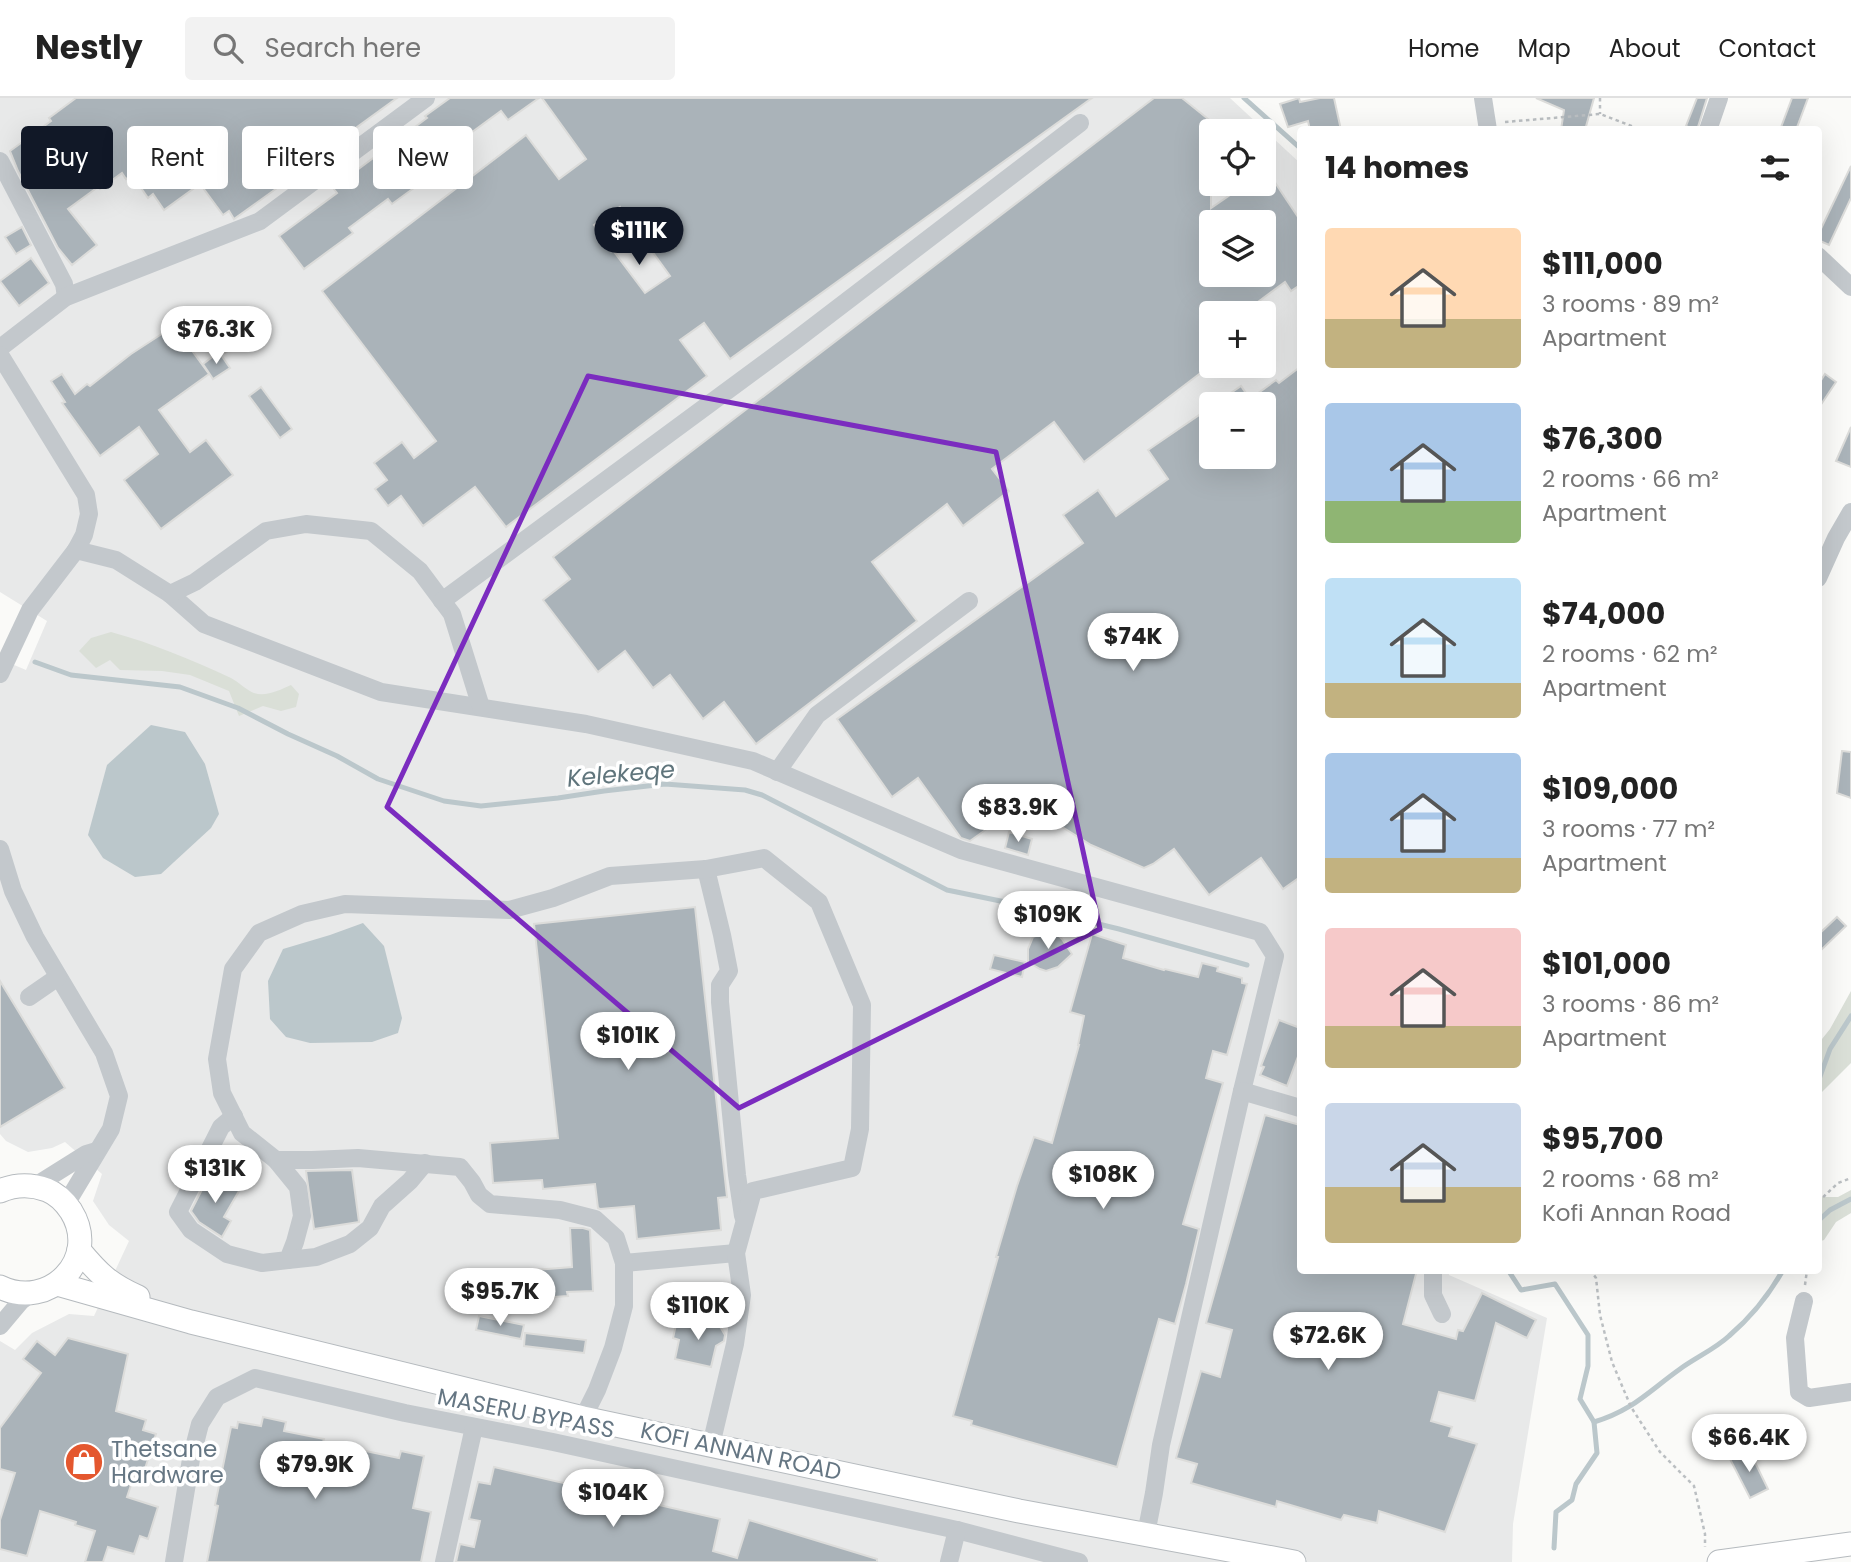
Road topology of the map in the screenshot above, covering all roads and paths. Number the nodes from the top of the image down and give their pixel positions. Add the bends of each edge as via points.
1 (426, 98) edge
2 (1483, 98) edge
3 (1600, 98) edge
4 (1718, 98) edge
5 (1600, 114) junction
6 (1080, 123) dead end
7 (1488, 126) edge
8 (1632, 126) edge
9 (1709, 126) edge
10 (0, 161) edge
11 (1822, 260) edge
12 (1851, 287) edge
13 (66, 297) junction
14 (0, 348) edge
15 (0, 355) edge
16 (1851, 512) edge
17 (76, 550) junction
18 (1822, 569) edge
19 (170, 594) junction
20 (442, 601) junction
21 (969, 601) dead end
22 (0, 674) edge
23 (481, 707) junction
24 (777, 772) junction
25 (0, 849) edge
26 (706, 869) junction
27 (58, 977) junction
28 (29, 997) dead end
29 (1242, 1091) junction
30 (1297, 1107) edge
31 (233, 1116) junction
32 (96, 1151) junction
33 (276, 1160) junction
34 (425, 1163) junction
35 (1851, 1178) edge
36 (35, 1186) junction
37 (1, 1190) edge
38 (1822, 1198) edge
39 (66, 1204) junction
40 (744, 1222) junction
41 (79, 1250) junction
42 (736, 1253) junction
43 (288, 1260) junction
44 (624, 1263) junction
45 (1433, 1274) edge
46 (1593, 1274) edge
47 (57, 1284) junction
48 (0, 1287) edge
49 (32, 1293) junction
50 (1804, 1301) dead end
51 (1442, 1314) dead end
52 (191, 1322) junction
53 (0, 1325) edge
54 (1851, 1392) edge
55 (583, 1418) junction
56 (474, 1427) junction
57 (711, 1444) junction
58 (957, 1530) junction
59 (1146, 1534) junction
60 (1851, 1544) edge
61 (1712, 1554) edge
62 (174, 1562) edge
63 (444, 1562) edge
64 (949, 1562) edge
65 (1079, 1562) edge
66 (1294, 1562) edge

1 - 13 street via 260,221
2 - 7 street
3 - 5 path
4 - 9 street
5 - 7 path
5 - 8 path
6 - 20 street
10 - 13 street via 64,284
11 - 12 street
13 - 14 street
15 - 17 street via 86,495 89,514
16 - 18 street
17 - 19 street via 116,560
17 - 22 street via 30,610
19 - 20 street via 195,582 266,531 306,524 371,531 419,571
19 - 23 street via 204,624 381,692
20 - 23 street via 452,614
21 - 24 street via 817,715
23 - 24 street via 586,724 753,761
24 - 29 street via 961,850 1260,932 1275,956
25 - 27 street via 13,891
26 - 31 street via 610,876 509,910 345,904 302,914 259,933 233,969 217,1059 222,1093
26 - 40 street via 729,971 720,985 720,1002
26 - 40 street via 764,858 819,902 862,1005 860,1129 852,1168 753,1191
27 - 28 street
27 - 32 street via 104,1053 120,1096 111,1129
29 - 30 street
29 - 59 street via 1161,1445
31 - 33 street via 242,1133
31 - 43 street via 221,1128 178,1212 191,1230 227,1254 262,1263
32 - 36 street
32 - 39 street
33 - 34 street via 358,1158
33 - 43 street via 298,1187 302,1216
34 - 43 street via 382,1206 370,1228 350,1244 316,1257
34 - 44 street via 460,1167 490,1203 560,1210 595,1219 616,1238
35 - 38 path
36 - 37 main road
36 - 39 main road
39 - 41 main road via 75,1218
40 - 42 street
41 - 47 main road via 67,1275
41 - 52 main road, KOFI ANNAN ROAD via 114,1286
42 - 44 street
42 - 57 street via 742,1295
44 - 55 street via 624,1306 613,1348
45 - 51 street via 1433,1294
46 - 61 path via 1612,1362 1631,1407 1660,1452 1694,1486
47 - 49 main road
47 - 52 main road, KOFI ANNAN ROAD
48 - 49 main road
49 - 53 street
50 - 54 street via 1796,1338 1799,1392 1809,1398
52 - 55 main road, KOFI ANNAN ROAD
55 - 57 main road, KOFI ANNAN ROAD
56 - 58 street, MASERU BYPASS
56 - 62 street, MASERU BYPASS via 255,1378 218,1396 200,1424
56 - 63 street
57 - 59 main road, KOFI ANNAN ROAD
58 - 64 street
58 - 65 street, MASERU BYPASS
59 - 66 main road, KOFI ANNAN ROAD
60 - 61 main road

